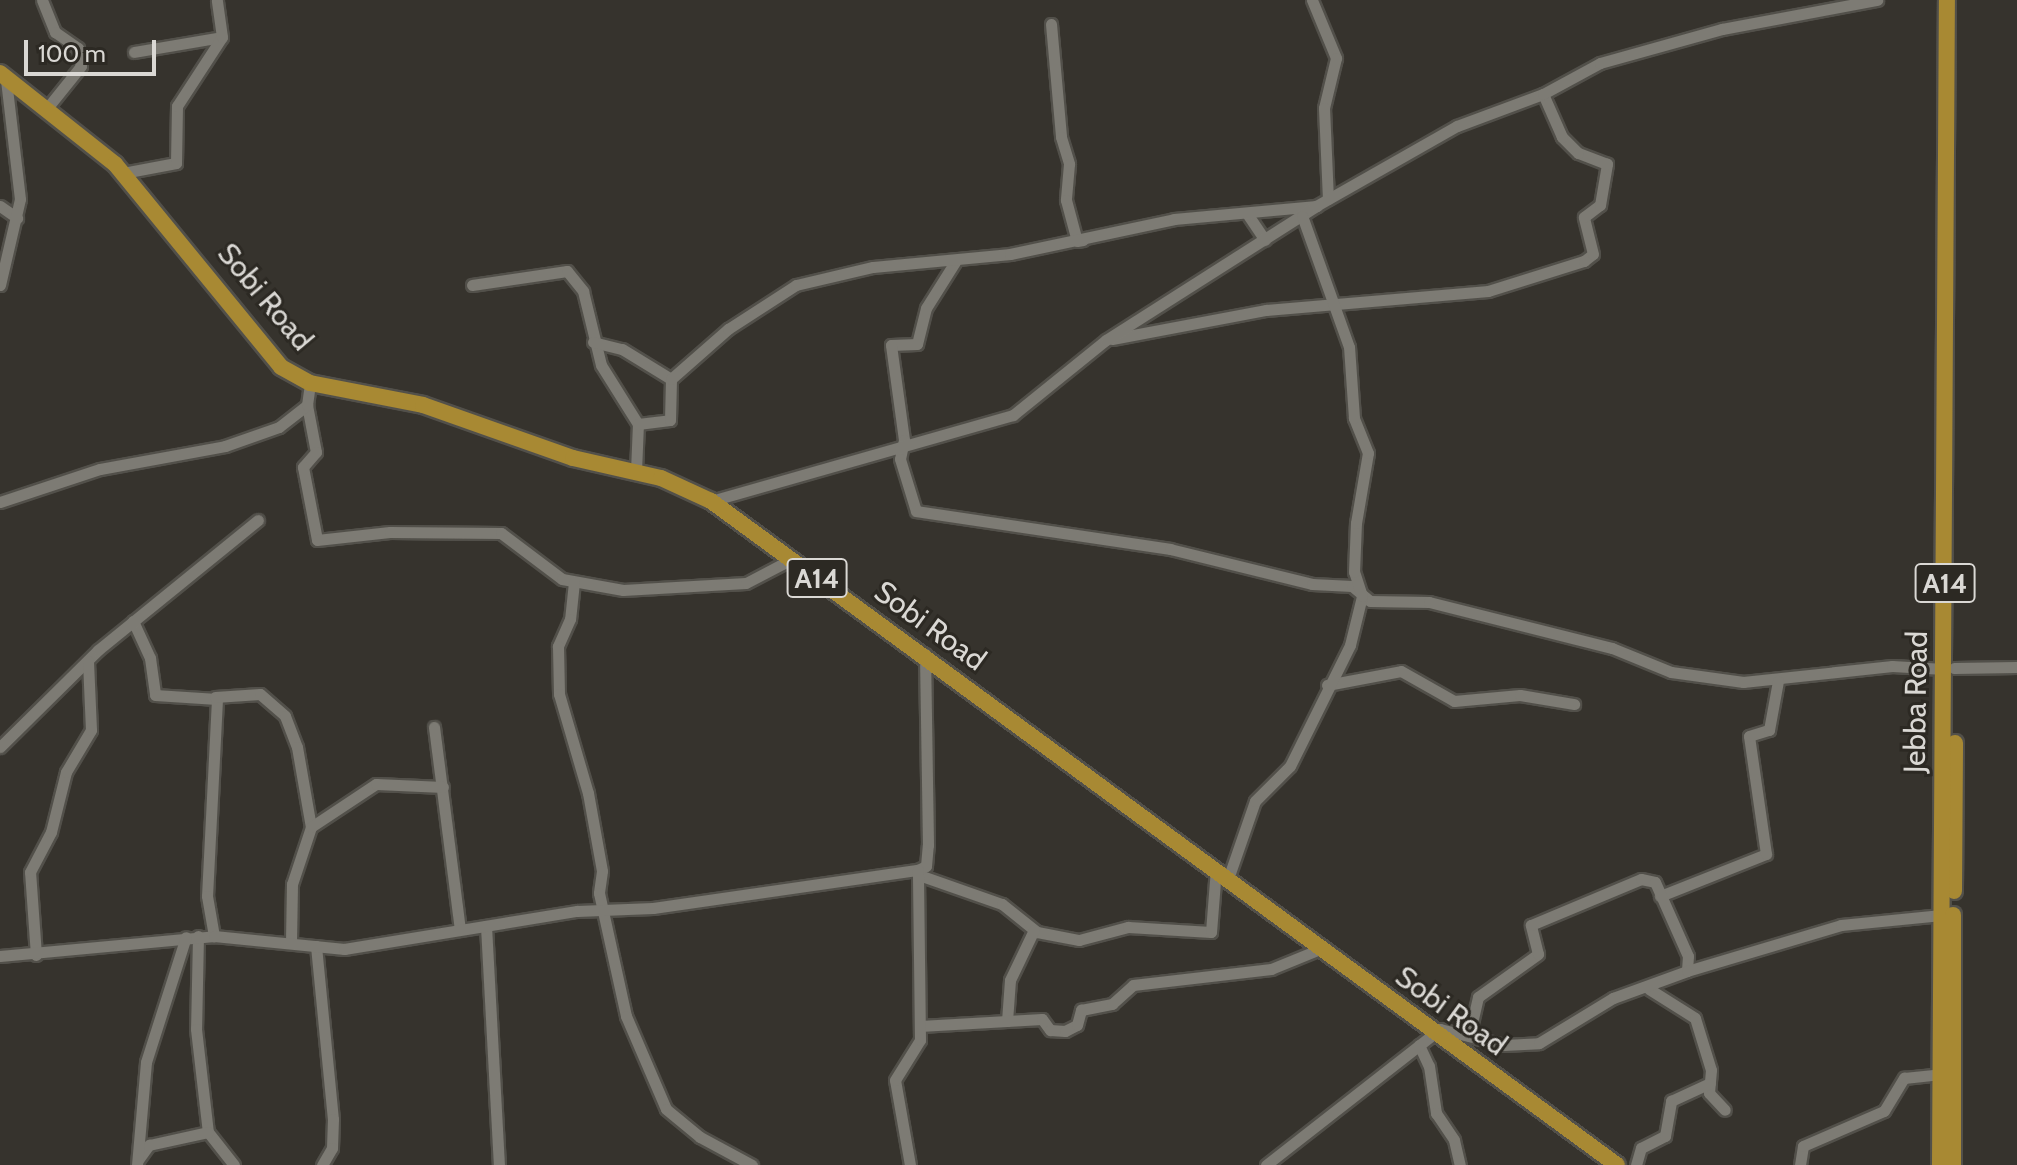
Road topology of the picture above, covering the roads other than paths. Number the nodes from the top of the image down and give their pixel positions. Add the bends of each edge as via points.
1 (42, 0) edge
2 (217, 0) edge
3 (1312, 0) edge
4 (1877, 0) edge
5 (1947, 0) edge
6 (1958, 0) edge
7 (1051, 24) dead end
8 (222, 37) junction
9 (134, 52) dead end
10 (3, 76) edge
11 (1543, 94) junction
12 (48, 107) junction
13 (123, 173) junction
14 (1328, 199) junction
15 (0, 206) edge
16 (1316, 206) junction
17 (1248, 215) junction
18 (1302, 216) junction
19 (17, 218) junction
20 (1265, 240) junction
21 (1077, 241) junction
22 (955, 262) junction
23 (0, 285) edge
24 (472, 285) dead end
25 (1337, 307) junction
26 (1106, 340) junction
27 (593, 342) junction
28 (671, 379) junction
29 (310, 383) junction
30 (307, 405) junction
31 (638, 424) junction
32 (902, 446) junction
33 (636, 471) junction
34 (711, 501) junction
35 (0, 502) edge
36 (258, 520) dead end
37 (792, 559) junction
38 (574, 582) junction
39 (1362, 596) junction
40 (133, 621) junction
41 (925, 654) junction
42 (88, 661) junction
43 (2017, 667) edge
44 (1949, 669) junction
45 (1778, 681) junction
46 (1327, 685) junction
47 (215, 697) junction
48 (1574, 704) dead end
49 (434, 727) dead end
50 (0, 747) edge
51 (443, 787) junction
52 (311, 827) junction
53 (918, 872) junction
54 (1222, 872) junction
55 (1660, 896) junction
56 (604, 909) junction
57 (1942, 915) junction
58 (486, 926) junction
59 (460, 929) junction
60 (1034, 930) junction
61 (214, 936) junction
62 (192, 937) junction
63 (291, 943) junction
64 (316, 946) junction
65 (1320, 949) junction
66 (36, 955) junction
67 (0, 956) edge
68 (1687, 971) junction
69 (1649, 989) junction
70 (1007, 1021) junction
71 (920, 1026) junction
72 (1434, 1032) junction
73 (1469, 1036) junction
74 (1419, 1045) junction
75 (1941, 1074) junction
76 (1710, 1083) junction
77 (1725, 1110) dead end
78 (208, 1132) junction
79 (137, 1164) edge
80 (234, 1165) edge
81 (322, 1165) edge
82 (499, 1165) edge
83 (752, 1165) edge
84 (910, 1165) edge
85 (1266, 1165) edge
86 (1460, 1165) edge
87 (1617, 1165) edge
88 (1636, 1165) edge
89 (1800, 1165) edge
90 (1940, 1165) edge
91 (1953, 1165) edge

1 - 12 street via 55,32 78,48 81,66
2 - 8 street
3 - 14 street via 1336,58 1324,108
4 - 11 street via 1722,29 1600,63
5 - 44 highway, Jebba Road / A14
6 - 44 highway, A14
7 - 21 street via 1061,137 1069,164 1066,200
8 - 9 street
8 - 13 street via 177,106 176,163
10 - 12 highway, Sobi Road / A14
10 - 19 street via 20,167
11 - 14 street via 1457,126
11 - 25 street via 1562,137 1578,153 1607,164 1600,205 1584,217 1593,254 1488,291
12 - 13 highway, Sobi Road / A14
13 - 29 highway, Sobi Road / A14 via 271,357
14 - 16 street
15 - 19 street
16 - 17 street
16 - 18 street
17 - 20 street
17 - 21 street via 1174,219
18 - 20 street
18 - 25 street
19 - 23 street
20 - 26 street
21 - 22 street
22 - 28 street via 873,267 796,285 728,329
22 - 32 street via 926,308 917,344 891,345
24 - 27 street via 567,271 583,291
25 - 26 street via 1266,310
25 - 39 street via 1349,347 1354,418 1366,437 1369,459 1356,523 1354,572
26 - 32 street via 1013,415
27 - 28 street via 622,349
27 - 31 street
28 - 31 street via 670,420
29 - 30 street
29 - 33 highway, Sobi Road / A14 via 423,405 573,458
30 - 35 street via 290,422 225,446 100,469
30 - 38 street via 316,452 303,467 317,540 390,532 501,533 551,574
31 - 33 street
32 - 34 street
32 - 39 street via 916,511 1170,549 1312,584 1352,586
33 - 34 highway, Sobi Road / A14
34 - 37 highway, Sobi Road / A14
36 - 40 street
37 - 38 street via 746,583 712,587 623,590
37 - 41 highway, Sobi Road / A14
38 - 56 street via 570,619 558,646 559,694 588,793
39 - 45 street via 1429,602 1612,648 1671,672
39 - 46 street via 1350,645
40 - 42 street
40 - 47 street via 150,658 155,695
41 - 53 street via 928,845 926,866
41 - 54 highway, Sobi Road / A14
42 - 50 street
42 - 66 street via 91,730 66,772 51,832 30,872
43 - 44 street
44 - 45 street via 1892,666
44 - 57 highway, Jebba Road / A14
44 - 91 highway, A14
45 - 55 street via 1769,730 1749,736 1766,854
46 - 48 street via 1401,671 1454,701 1520,695
46 - 54 street via 1290,766 1255,801
47 - 52 street via 260,694 285,716
47 - 61 street via 207,896
49 - 51 street
51 - 52 street via 376,784
51 - 59 street
52 - 63 street via 292,884
53 - 56 street
53 - 60 street via 1002,904
53 - 71 street
54 - 60 street via 1211,932 1128,927 1079,940
54 - 65 highway, Sobi Road / A14
55 - 68 street via 1688,956
55 - 73 street via 1652,879 1641,879 1537,920 1529,931 1538,954 1478,997 1470,1008
56 - 58 street
56 - 83 street via 626,1016 658,1098 700,1137
57 - 68 street via 1841,925
57 - 75 highway, Jebba Road / A14
58 - 59 street
58 - 82 street
59 - 64 street via 354,948
60 - 70 street via 1010,980
61 - 62 street
61 - 63 street
62 - 66 street
62 - 78 street
62 - 79 street via 146,1062
63 - 64 street
64 - 81 street via 333,1119 332,1148
65 - 70 street via 1271,969 1133,985 1112,1004 1081,1010 1077,1025 1065,1031 1050,1030 1042,1019
65 - 72 highway, Sobi Road / A14
66 - 67 street
68 - 69 street
69 - 73 street via 1613,998 1539,1043 1504,1045
69 - 76 street via 1695,1018
70 - 71 street
71 - 84 street via 919,1046 895,1080
72 - 73 street via 1446,1028
72 - 74 street
72 - 87 highway, Sobi Road / A14
74 - 85 street
74 - 86 street via 1429,1066 1436,1113 1454,1140
75 - 89 street via 1904,1078 1884,1111 1803,1146
75 - 90 highway, Jebba Road / A14
76 - 77 street via 1712,1100
76 - 88 street via 1671,1101 1665,1136 1641,1148
78 - 79 street via 149,1145
78 - 80 street

